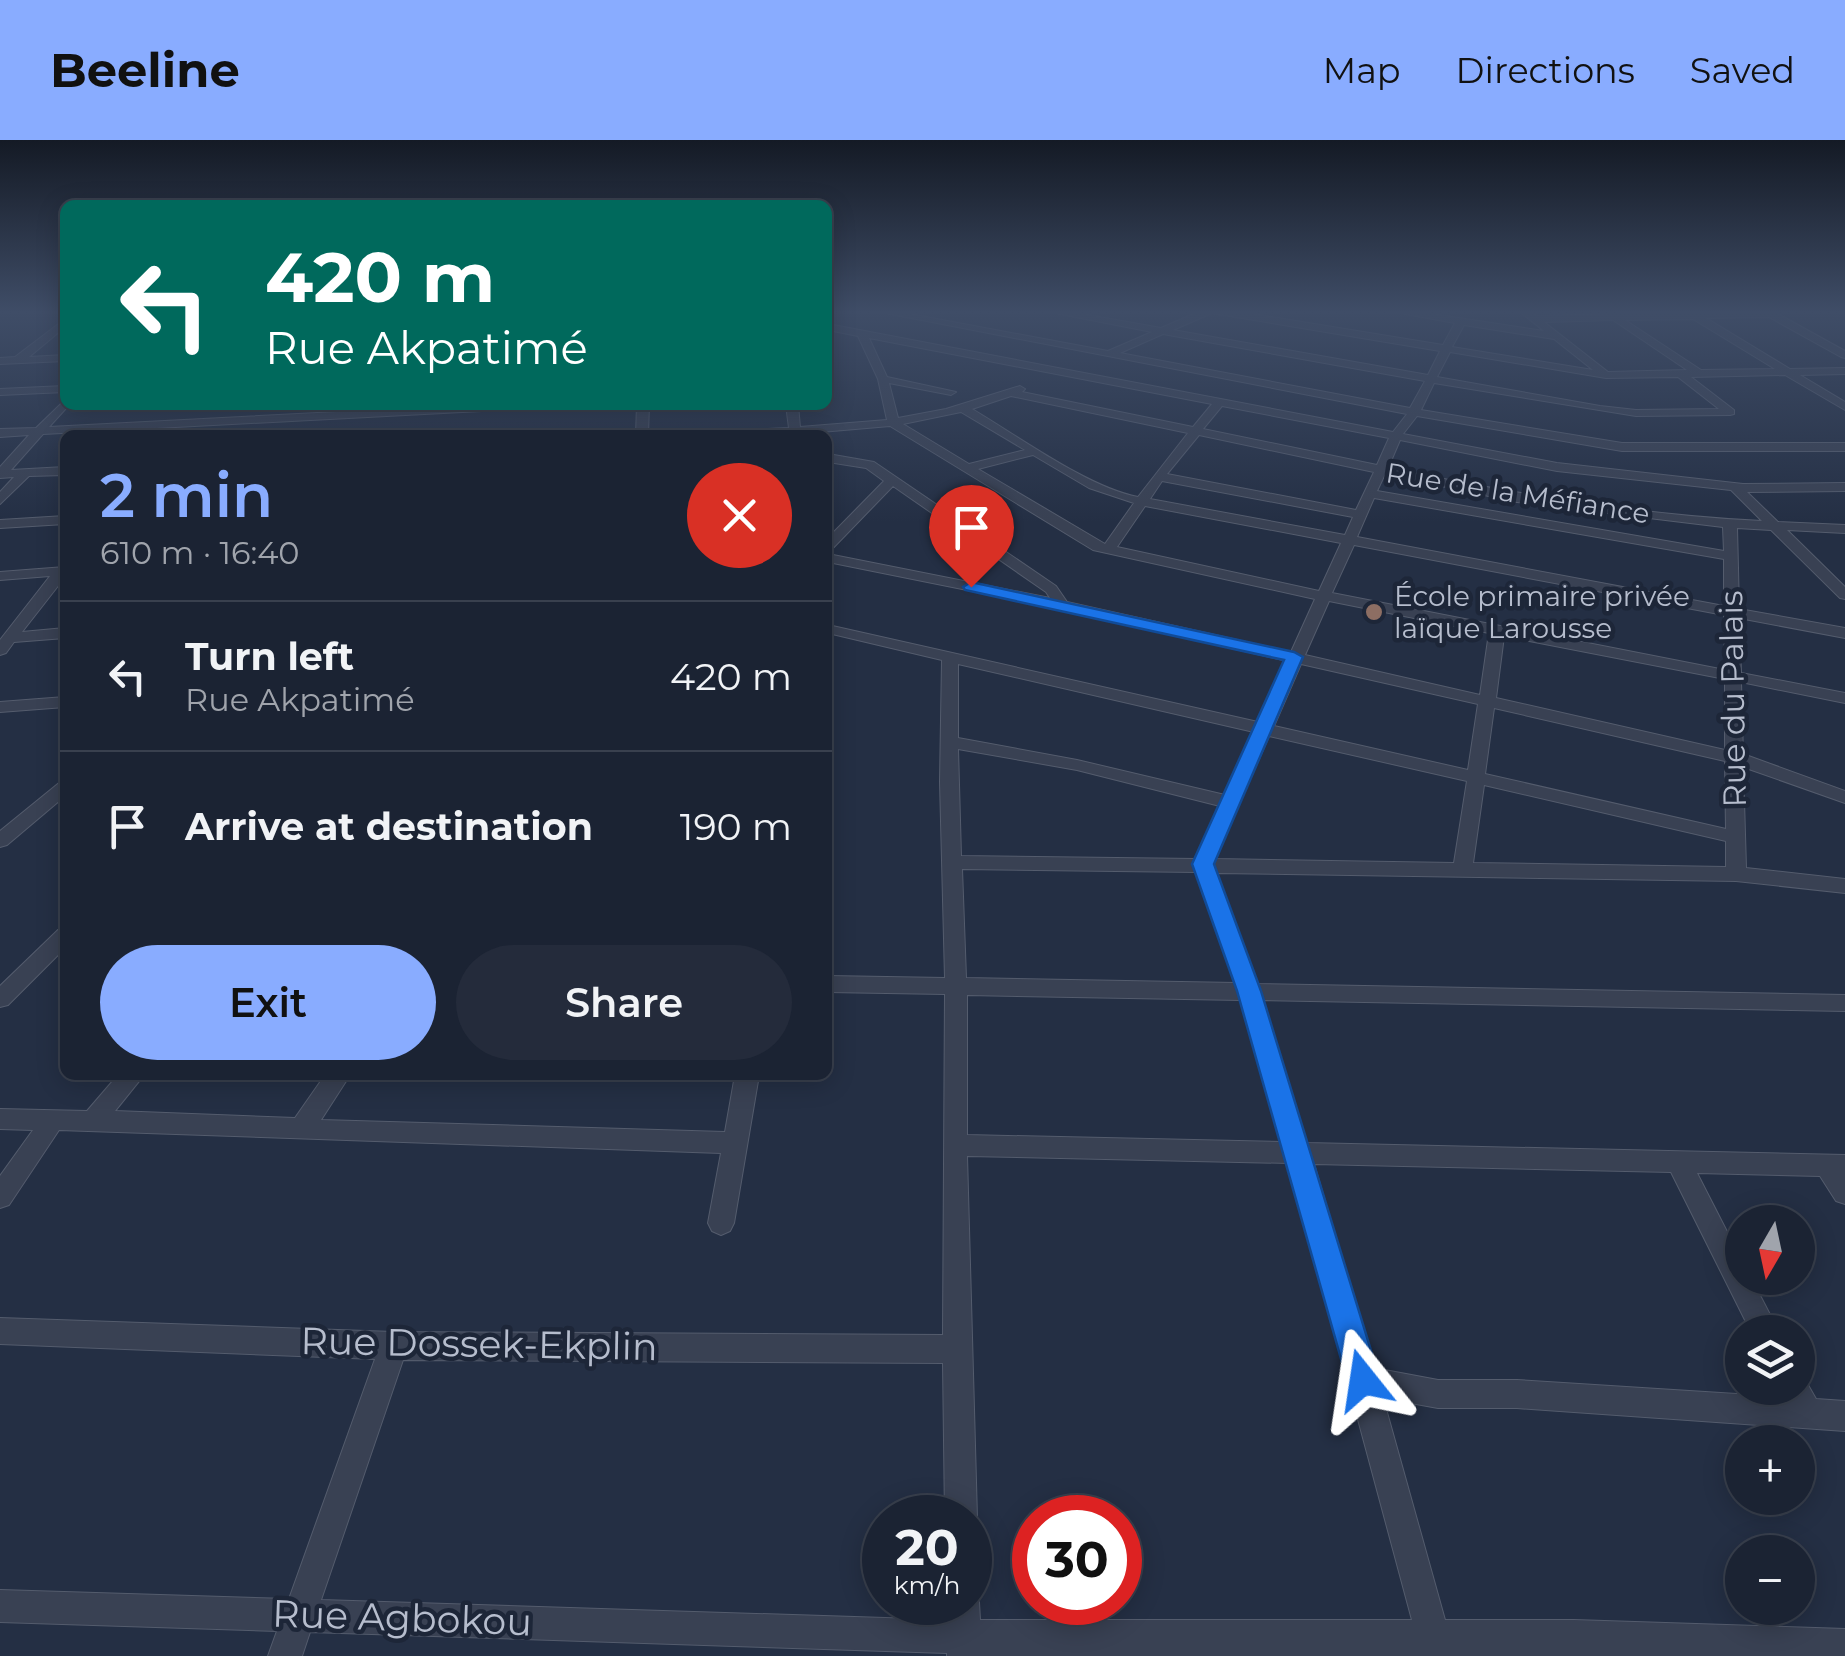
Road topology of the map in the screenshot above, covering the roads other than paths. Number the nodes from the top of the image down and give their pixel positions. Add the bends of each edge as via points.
1 (883, 381) edge
2 (892, 381) edge
3 (1037, 381) edge
4 (1104, 381) edge
5 (1251, 381) edge
6 (1427, 381) edge
7 (1438, 381) edge
8 (1689, 381) edge
9 (1802, 381) edge
10 (60, 390) edge
11 (0, 392) edge
12 (950, 392) dead end
13 (1011, 393) junction
14 (1219, 402) junction
15 (1845, 407) edge
16 (60, 408) edge
17 (293, 410) edge
18 (441, 410) edge
19 (965, 410) junction
20 (1414, 412) junction
21 (391, 414) edge
22 (288, 417) junction
23 (893, 423) junction
24 (40, 430) junction
25 (822, 430) edge
26 (0, 432) edge
27 (1194, 432) junction
28 (1396, 436) junction
29 (1845, 446) edge
30 (1035, 451) junction
31 (832, 459) edge
32 (968, 468) junction
33 (60, 470) edge
34 (1382, 471) junction
35 (25, 473) junction
36 (0, 474) edge
37 (1158, 476) junction
38 (892, 481) junction
39 (1735, 487) junction
40 (1845, 487) edge
41 (1371, 494) junction
42 (0, 500) edge
43 (1142, 501) junction
44 (1362, 515) junction
45 (60, 520) edge
46 (0, 524) edge
47 (1730, 525) junction
48 (1774, 526) junction
49 (1845, 530) edge
50 (832, 540) edge
51 (1351, 542) junction
52 (1109, 549) junction
53 (1731, 556) junction
54 (832, 559) edge
55 (60, 571) edge
56 (0, 576) edge
57 (60, 576) edge
58 (1845, 595) edge
59 (1324, 596) junction
60 (1062, 605) junction
61 (1732, 612) junction
62 (832, 630) edge
63 (1497, 630) junction
64 (1845, 632) edge
65 (60, 634) edge
66 (4, 644) edge
67 (950, 656) junction
68 (1294, 657) junction
69 (1732, 678) junction
70 (1845, 698) edge
71 (60, 702) edge
72 (1487, 702) junction
73 (0, 708) edge
74 (1261, 729) junction
75 (949, 742) junction
76 (1734, 757) junction
77 (1475, 777) junction
78 (60, 790) edge
79 (1845, 797) edge
80 (1228, 802) junction
81 (1735, 836) junction
82 (0, 841) edge
83 (952, 862) junction
84 (1203, 864) junction
85 (1463, 869) junction
86 (1736, 874) junction
87 (1845, 886) edge
88 (60, 941) edge
89 (832, 984) edge
90 (956, 986) junction
91 (1249, 991) junction
92 (0, 999) edge
93 (1845, 1003) edge
94 (128, 1080) edge
95 (335, 1080) edge
96 (746, 1080) edge
97 (0, 1120) edge
98 (93, 1121) junction
99 (51, 1123) junction
100 (303, 1126) junction
101 (735, 1143) junction
102 (956, 1146) junction
103 (1298, 1152) junction
104 (1678, 1162) junction
105 (1836, 1166) edge
106 (1845, 1194) edge
107 (0, 1198) edge
108 (721, 1223) dead end
109 (1756, 1315) edge
110 (0, 1331) edge
111 (394, 1346) junction
112 (957, 1348) junction
113 (1363, 1380) junction
114 (1725, 1398) edge
115 (1814, 1405) edge
116 (1845, 1416) edge
117 (960, 1495) edge
118 (0, 1606) edge
119 (299, 1614) junction
120 (964, 1646) edge
121 (1435, 1646) edge
122 (1845, 1646) edge
123 (285, 1656) edge

1 - 23 street
2 - 12 street
3 - 13 street
4 - 14 street
5 - 20 street
6 - 20 street
7 - 8 street via 1636,414 1730,412
9 - 15 street
10 - 11 street
13 - 19 street
13 - 27 street, Rue de la Méfiance
14 - 27 street
14 - 28 street
16 - 24 street
17 - 22 street
18 - 21 street
19 - 23 street
19 - 30 street
20 - 28 street
20 - 29 street via 1622,447
21 - 22 street
22 - 24 street
23 - 25 street
23 - 32 street
24 - 26 street
24 - 36 street
27 - 34 street, Rue de la Méfiance
27 - 37 street
28 - 34 street
28 - 39 street via 1573,470
30 - 32 street
30 - 43 street via 1109,493
31 - 38 street via 870,465
32 - 52 street via 1085,542
33 - 35 street
34 - 41 street
34 - 47 street, Rue de la Méfiance via 1554,504
35 - 36 street
35 - 42 street
37 - 43 street
37 - 44 street
38 - 50 street
38 - 60 street via 1051,589
39 - 40 street
39 - 48 street
41 - 44 street
41 - 53 street
43 - 51 street
43 - 52 street
44 - 51 street
45 - 46 street
47 - 48 street, Rue de la Méfiance
47 - 53 street, Rue du Palais
48 - 49 street, Rue de la Méfiance
48 - 58 street
51 - 59 street
51 - 61 street
52 - 59 street
53 - 61 street, Rue du Palais
54 - 60 street
55 - 56 street
57 - 66 street
59 - 63 street
59 - 68 street
60 - 68 street
61 - 64 street
61 - 69 street, Rue du Palais
62 - 67 street
63 - 69 street
63 - 72 street
65 - 66 street
67 - 74 street
67 - 75 street
68 - 72 street
68 - 74 street
69 - 70 street
69 - 76 street, Rue du Palais
71 - 73 street
72 - 76 street
72 - 77 street
74 - 77 street
74 - 80 street
75 - 80 street
75 - 83 street
76 - 79 street
76 - 81 street, Rue du Palais
77 - 81 street
77 - 85 street
78 - 82 street
80 - 84 street
81 - 86 street, Rue du Palais
83 - 84 street
83 - 90 street
84 - 85 street
84 - 91 street
85 - 86 street
86 - 87 street
88 - 92 street
89 - 90 street
90 - 91 street
90 - 102 street
91 - 93 street
91 - 103 street
94 - 98 street
95 - 100 street
96 - 101 street
97 - 99 street
98 - 99 street
98 - 100 street
99 - 107 street
100 - 101 street
101 - 108 street
102 - 103 street
102 - 112 street
103 - 104 street
103 - 113 street
104 - 105 street
104 - 109 street
105 - 106 street
110 - 111 street, Rue Dossek-Ekplin
111 - 112 street, Rue Dossek-Ekplin
111 - 119 street
112 - 117 street
113 - 114 street via 1438,1394
113 - 121 street
115 - 116 street
118 - 119 street, Rue Agbokou
119 - 120 street, Rue Agbokou via 805,1630
119 - 123 street
120 - 121 street, Rue Agbokou
121 - 122 street, Rue Agbokou

